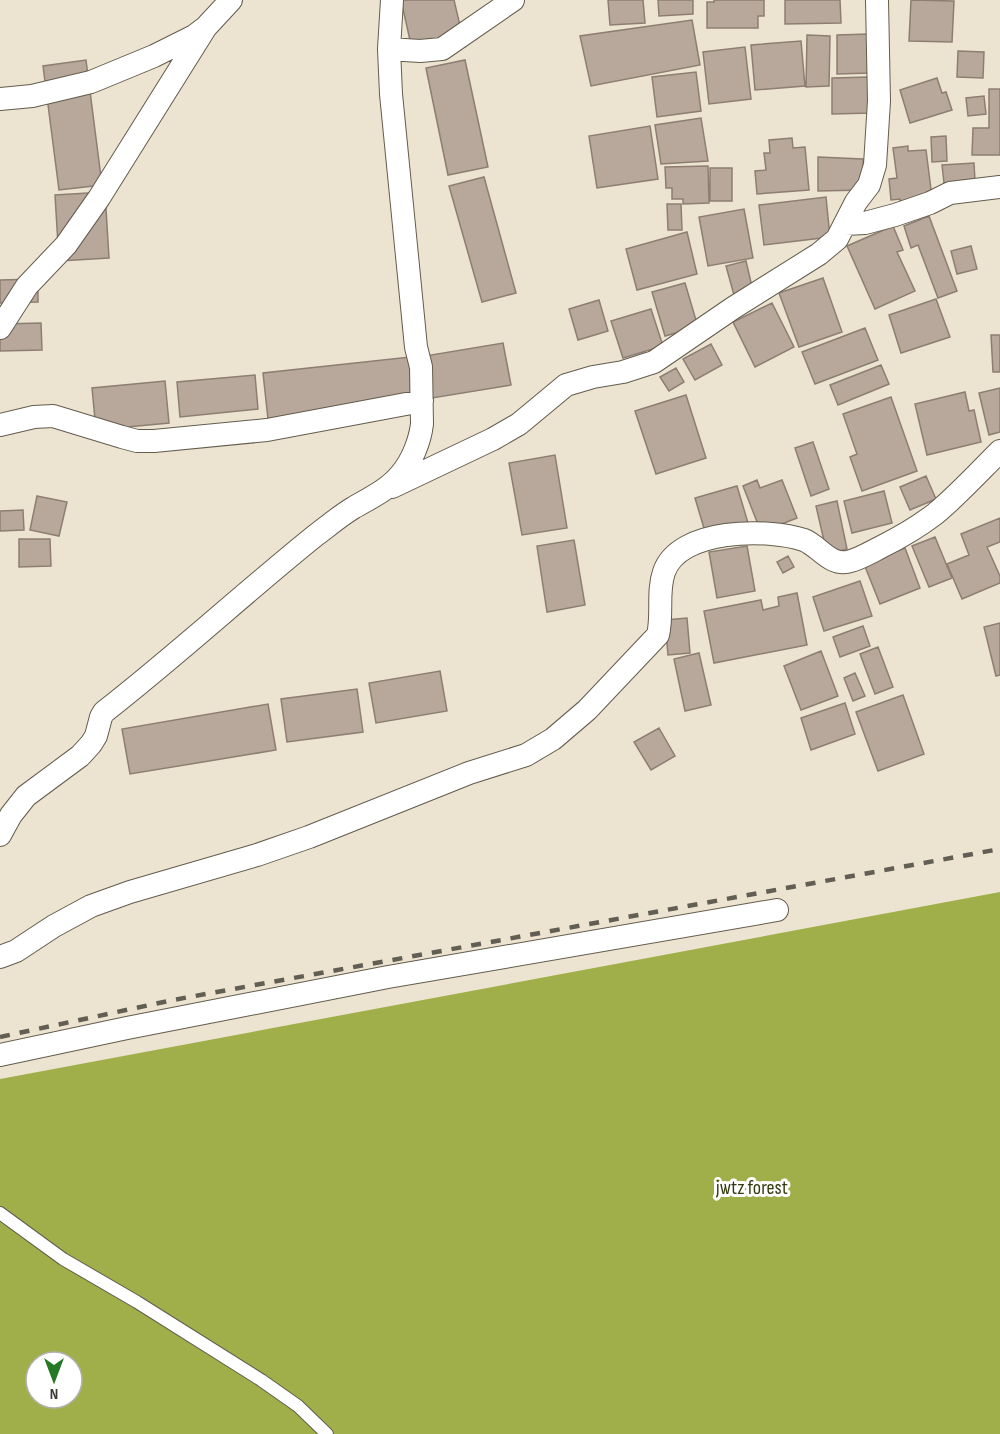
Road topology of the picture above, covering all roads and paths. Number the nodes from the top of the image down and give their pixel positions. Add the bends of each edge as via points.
1 (231, 0) edge
2 (392, 0) edge
3 (513, 0) edge
4 (877, 0) edge
5 (206, 27) junction
6 (388, 49) junction
7 (0, 99) edge
8 (1000, 187) edge
9 (845, 224) junction
10 (0, 328) edge
11 (422, 401) junction
12 (0, 425) edge
13 (1000, 451) edge
14 (385, 490) junction
15 (0, 835) edge
16 (777, 910) dead end
17 (0, 957) edge
18 (0, 1055) edge
19 (0, 1213) edge
20 (327, 1434) edge

1 - 5 street
2 - 6 street
3 - 6 street via 442,49
4 - 9 street via 879,101 875,165 869,185
5 - 7 street via 182,42 92,82
5 - 10 street via 99,198 66,245 27,286
6 - 11 street via 416,347 422,367
8 - 9 street via 950,193 895,215
9 - 14 street via 837,239 819,254 654,362 566,385 519,424
11 - 12 street via 267,430 154,441 137,441 53,416
11 - 14 street via 421,432 413,453 402,473
13 - 17 street via 935,514 903,536 848,562 836,562 806,541 779,534 731,533 690,546 664,569 658,635 578,717 553,739 526,755 469,773 298,841 91,906
14 - 15 street via 332,522 105,712 91,744 26,796
16 - 18 street via 388,977
19 - 20 lane via 63,1259 261,1380 298,1406

